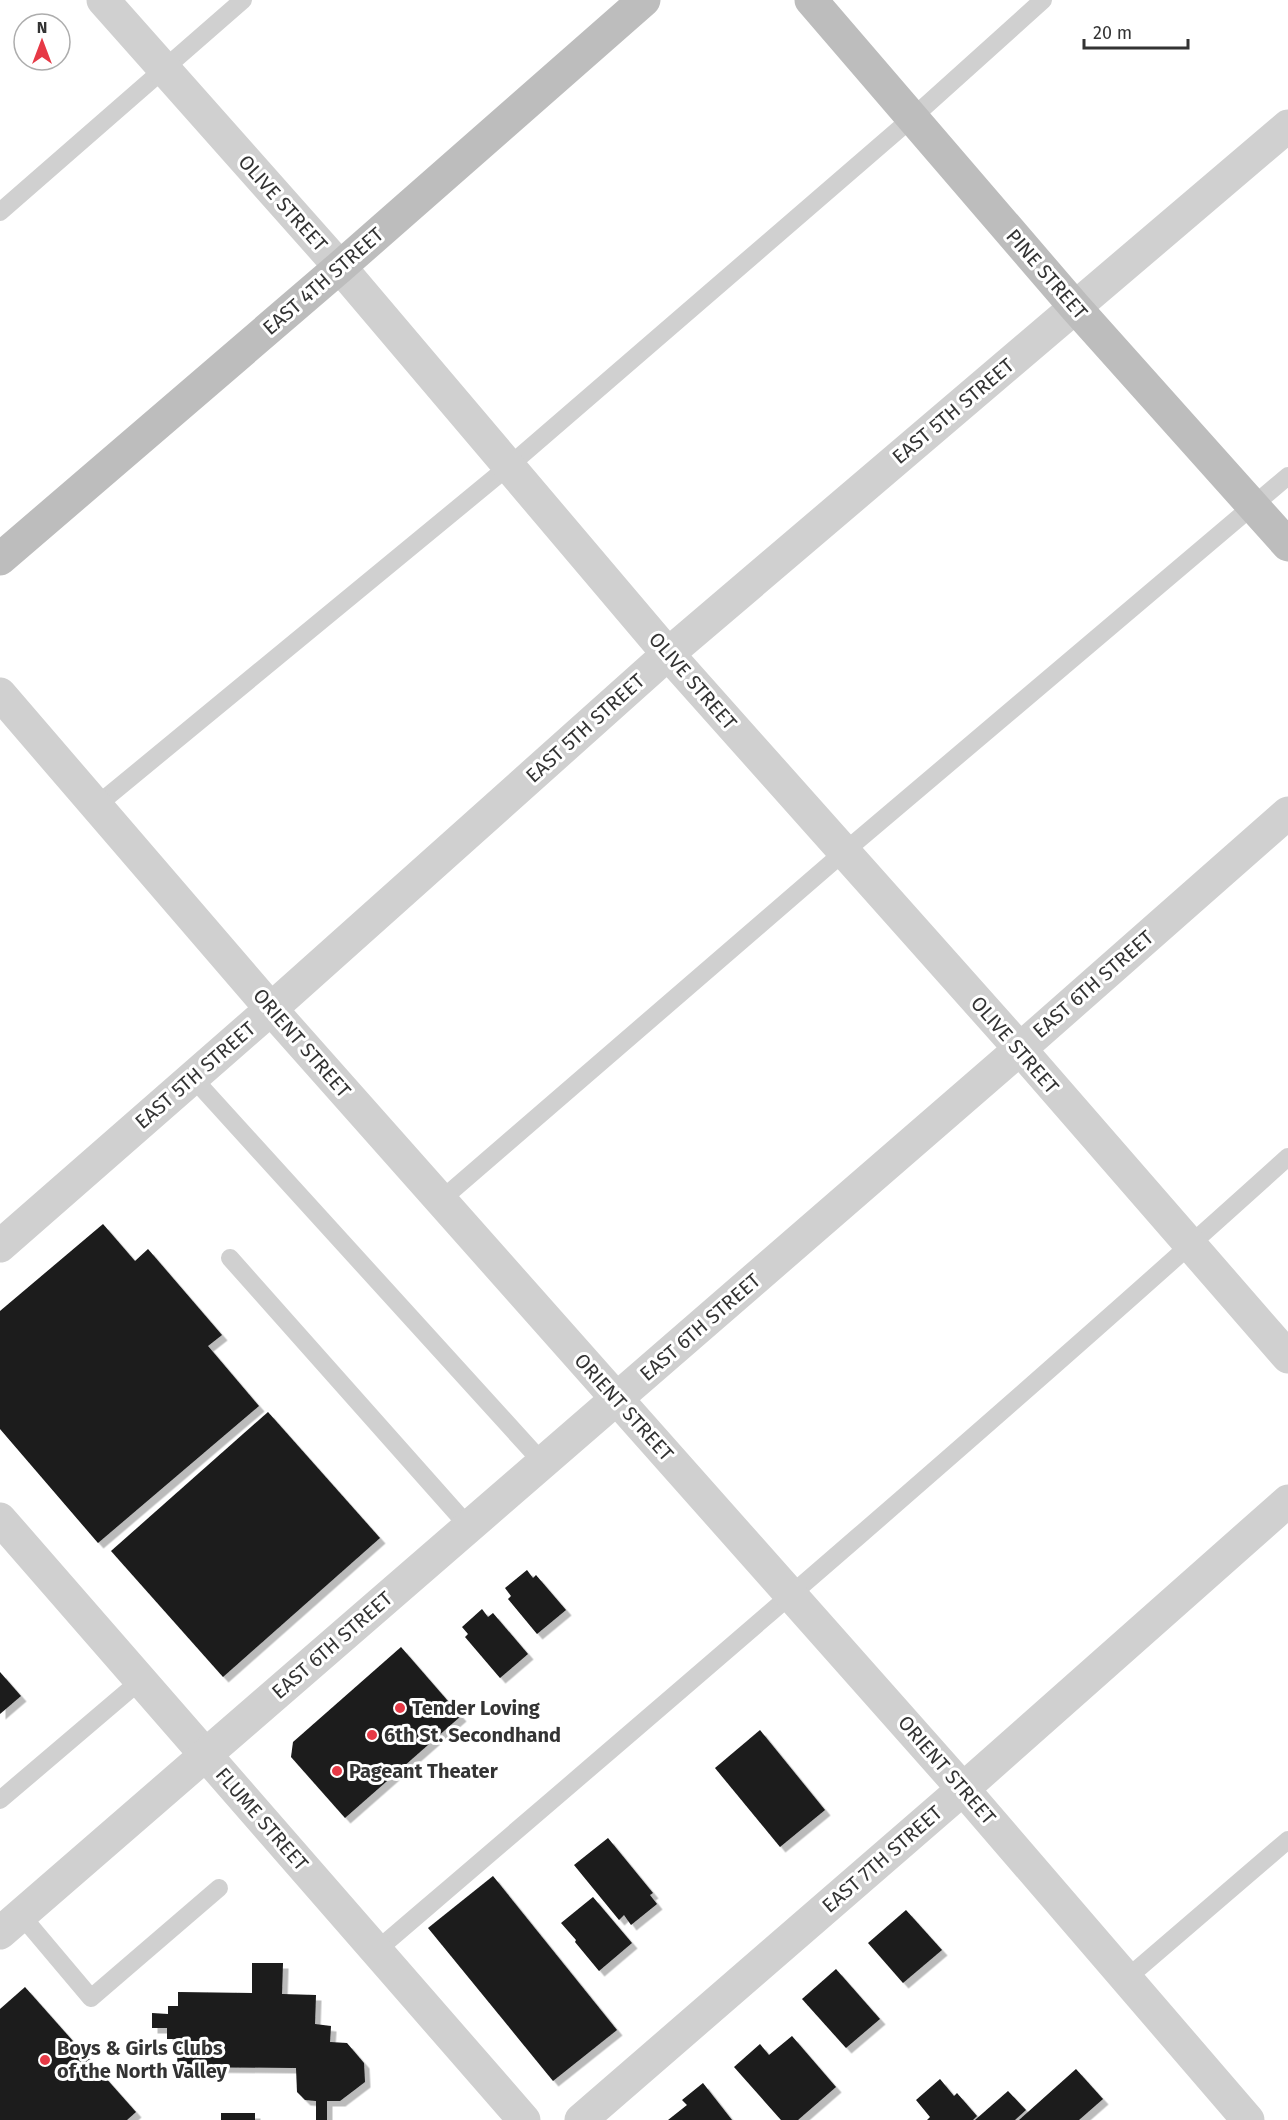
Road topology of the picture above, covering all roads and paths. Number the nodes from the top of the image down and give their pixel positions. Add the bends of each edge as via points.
1 (103, 0) edge
2 (243, 0) edge
3 (644, 0) edge
4 (811, 0) edge
5 (1043, 0) edge
6 (164, 69) junction
7 (912, 118) junction
8 (1288, 126) edge
9 (0, 212) edge
10 (340, 267) junction
11 (1075, 307) junction
12 (509, 466) junction
13 (1288, 477) edge
14 (1254, 507) junction
15 (1288, 545) edge
16 (0, 559) edge
17 (668, 654) junction
18 (0, 694) edge
19 (96, 806) junction
20 (1288, 813) edge
21 (844, 852) junction
22 (271, 1009) junction
23 (1020, 1049) junction
24 (193, 1078) junction
25 (1288, 1157) edge
26 (441, 1200) junction
27 (1190, 1245) junction
28 (0, 1246) edge
29 (230, 1258) dead end
30 (1288, 1357) edge
31 (617, 1399) junction
32 (543, 1463) junction
33 (1288, 1501) edge
34 (0, 1519) edge
35 (469, 1527) junction
36 (791, 1595) junction
37 (141, 1680) junction
38 (206, 1754) junction
39 (963, 1789) junction
40 (0, 1800) edge
41 (1288, 1840) edge
42 (219, 1888) dead end
43 (7, 1922) edge
44 (376, 1951) junction
45 (1126, 1979) junction
46 (524, 2120) edge
47 (581, 2120) edge
48 (1248, 2120) edge

1 - 6 street, OLIVE STREET
2 - 6 lane
3 - 10 street, EAST 4TH STREET
4 - 7 street, PINE STREET
5 - 7 lane
6 - 9 lane
6 - 10 street, OLIVE STREET
7 - 11 street, PINE STREET
7 - 12 lane
8 - 11 street, EAST 5TH STREET
10 - 12 street, OLIVE STREET
10 - 16 street, EAST 4TH STREET
11 - 14 street, PINE STREET
11 - 17 street, EAST 5TH STREET
12 - 17 street, OLIVE STREET
12 - 19 lane
13 - 14 lane
14 - 15 street, PINE STREET
14 - 21 lane
17 - 21 street, OLIVE STREET
17 - 22 street, EAST 5TH STREET
18 - 19 street, ORIENT STREET
19 - 22 street, ORIENT STREET
20 - 23 street, EAST 6TH STREET
21 - 23 street, OLIVE STREET
21 - 26 lane
22 - 24 street, EAST 5TH STREET
22 - 26 street, ORIENT STREET
23 - 27 street, OLIVE STREET
23 - 31 street, EAST 6TH STREET
24 - 28 street, EAST 5TH STREET
24 - 32 lane
25 - 27 lane
26 - 31 street, ORIENT STREET
27 - 30 street, OLIVE STREET
27 - 36 lane
29 - 35 lane
31 - 32 street, EAST 6TH STREET
31 - 36 street, ORIENT STREET
32 - 35 street, EAST 6TH STREET
33 - 39 street, EAST 7TH STREET
34 - 37 street, FLUME STREET
35 - 38 street, EAST 6TH STREET
36 - 39 street, ORIENT STREET
36 - 44 lane
37 - 38 street, FLUME STREET
37 - 40 lane
38 - 43 street, EAST 6TH STREET
38 - 44 street, FLUME STREET
39 - 45 street, ORIENT STREET
39 - 47 street, EAST 7TH STREET
41 - 45 lane
42 - 43 lane via 91,1998
44 - 46 street, FLUME STREET
45 - 48 street, ORIENT STREET

